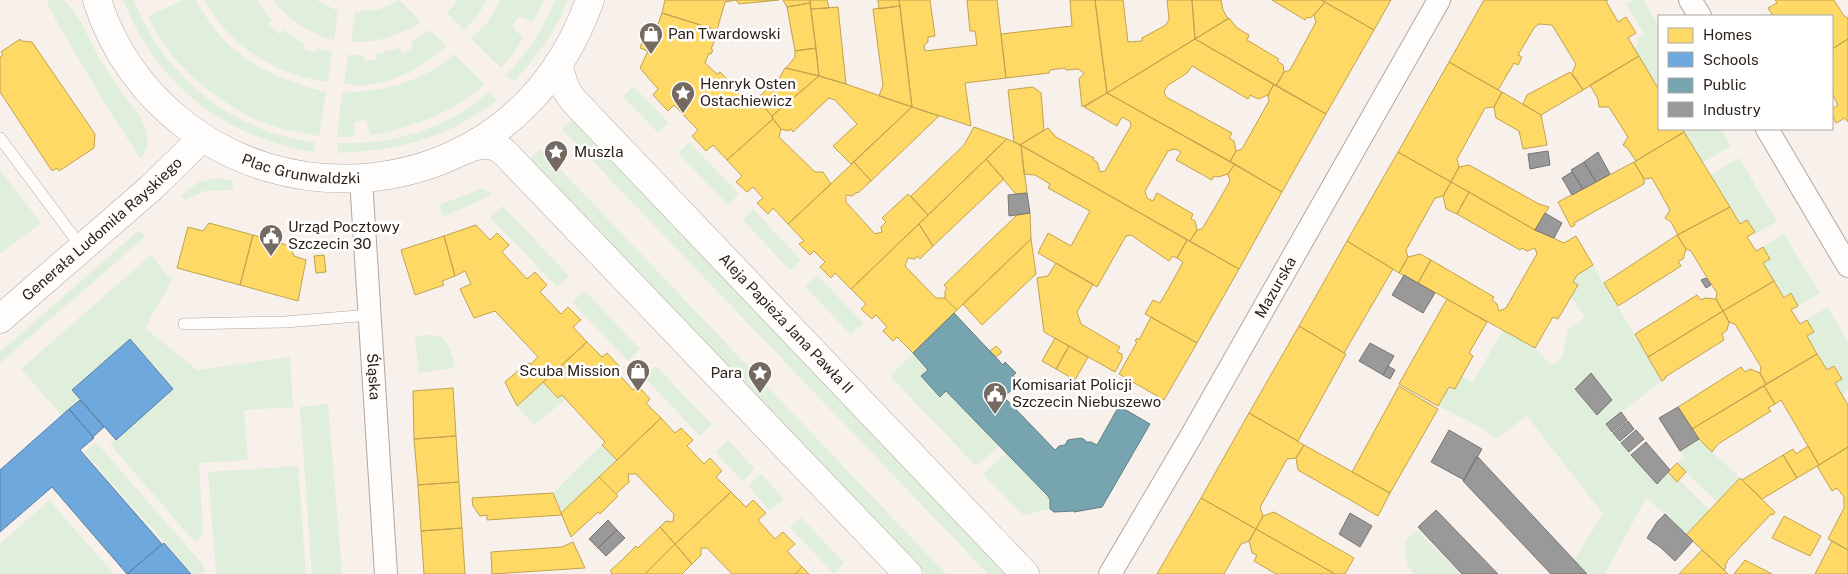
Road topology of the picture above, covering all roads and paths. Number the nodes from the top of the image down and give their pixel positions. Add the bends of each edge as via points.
1 (590, 0) edge
2 (1438, 0) edge
3 (1690, 0) edge
4 (97, 1) edge
5 (1699, 15) edge
6 (554, 70) junction
7 (1768, 130) edge
8 (0, 138) edge
9 (202, 138) junction
10 (463, 150) junction
11 (361, 179) junction
12 (82, 248) junction
13 (1848, 266) edge
14 (370, 315) junction
15 (0, 319) edge
16 (184, 324) dead end
17 (386, 574) edge
18 (908, 574) edge
19 (1025, 574) edge
20 (1110, 574) edge

1 - 6 street, Plac Grunwaldzki via 578,31
2 - 20 street, Mazurska
3 - 5 street
4 - 9 street, Plac Grunwaldzki via 113,40 134,74 167,111
6 - 10 street, Plac Grunwaldzki via 509,120
6 - 19 street, Aleja Papieża Jana Pawła II via 573,100
7 - 13 street
8 - 12 lane
9 - 11 street, Plac Grunwaldzki via 249,162 280,172 321,179
9 - 12 street, Generała Ludomiła Rayskiego
10 - 11 street, Plac Grunwaldzki via 408,171
10 - 18 street via 488,144 504,152
11 - 14 street, Śląska
12 - 15 street, Generała Ludomiła Rayskiego
14 - 16 lane via 286,322
14 - 17 street, Śląska

